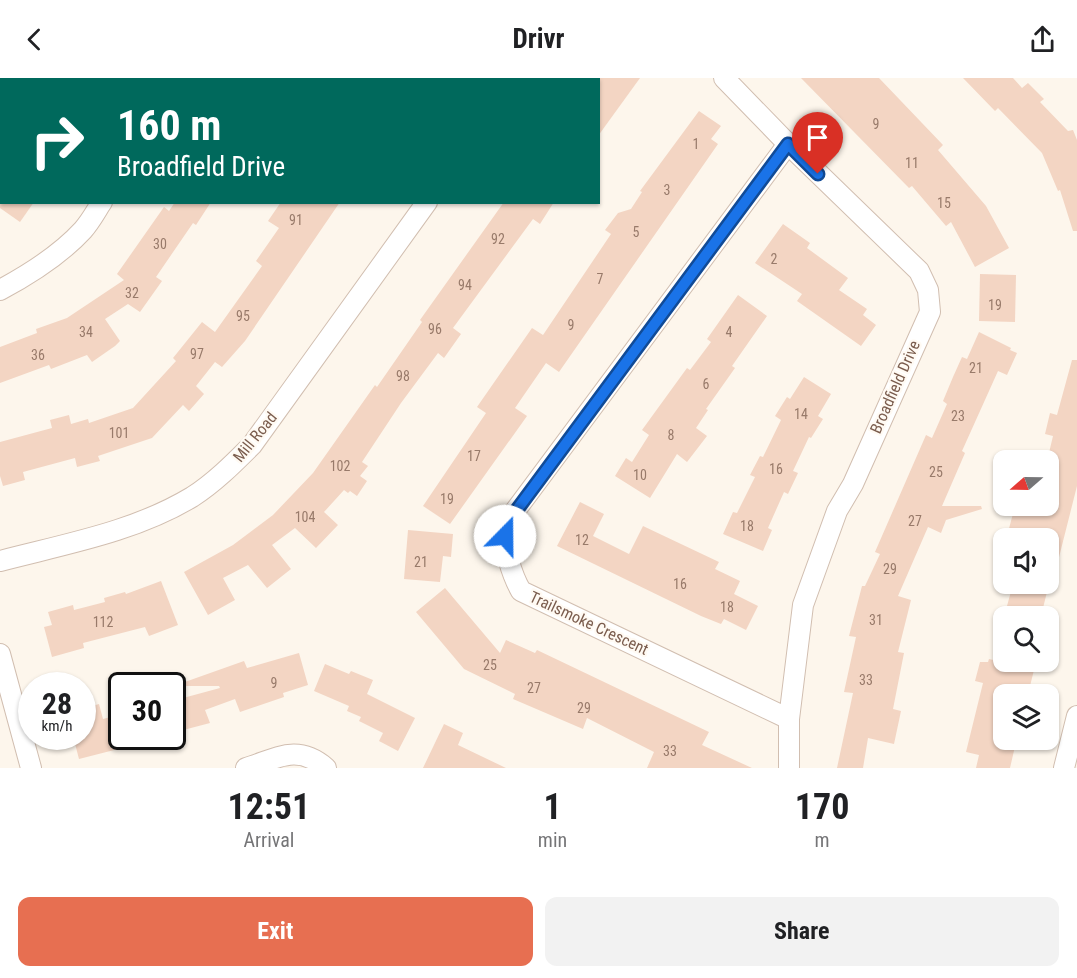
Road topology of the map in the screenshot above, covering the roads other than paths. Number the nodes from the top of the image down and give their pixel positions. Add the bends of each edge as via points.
1 (724, 78) edge
2 (788, 144) junction
3 (101, 204) edge
4 (426, 204) edge
5 (0, 290) edge
6 (0, 561) edge
7 (0, 654) edge
8 (1077, 716) edge
9 (789, 719) junction
10 (31, 768) edge
11 (246, 768) edge
12 (326, 768) edge
13 (789, 768) edge
14 (1064, 768) edge

1 - 2 street, Broadfield Drive
2 - 9 street, Broadfield Drive via 919,271 928,290 930,312 821,551 803,605
2 - 9 street, Trailsmoke Crescent via 516,511 505,536 512,575 521,591
3 - 5 street via 83,230 54,256
4 - 6 street, Mill Road via 252,446 228,469 161,514 119,530
7 - 10 street
8 - 14 street
9 - 13 street, Broadfield Drive
11 - 12 street via 296,754 317,760

